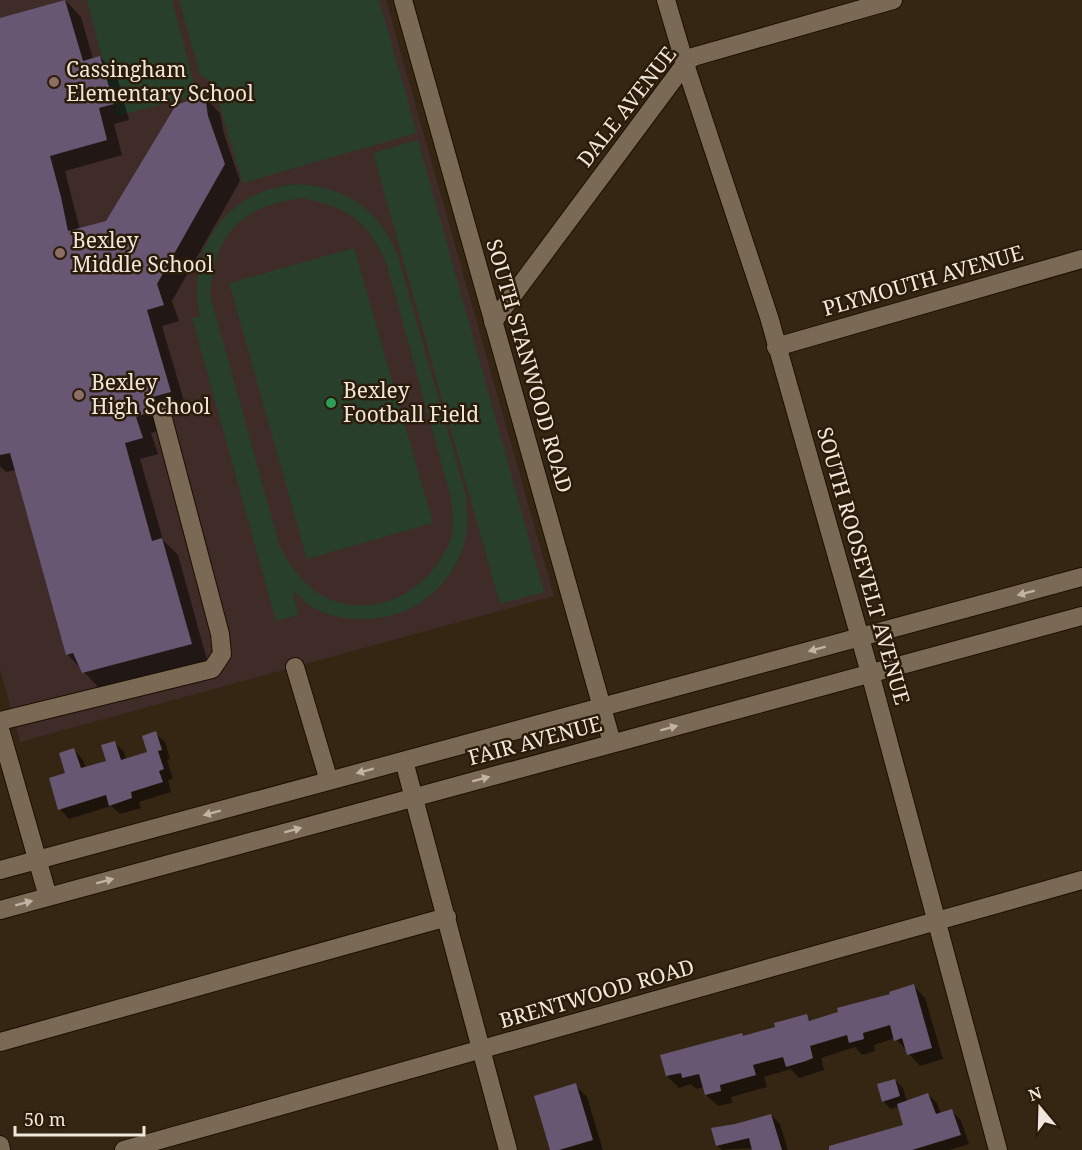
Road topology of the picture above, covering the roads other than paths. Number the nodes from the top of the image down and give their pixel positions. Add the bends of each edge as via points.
1 (403, 0) edge
2 (666, 0) edge
3 (893, 0) edge
4 (685, 64) junction
5 (1082, 259) edge
6 (493, 322) junction
7 (777, 347) junction
8 (161, 411) dead end
9 (1082, 577) edge
10 (1082, 616) edge
11 (860, 638) junction
12 (295, 667) dead end
13 (870, 673) junction
14 (602, 708) junction
15 (0, 722) edge
16 (0, 729) edge
17 (612, 743) junction
18 (404, 761) junction
19 (329, 781) junction
20 (414, 797) junction
21 (38, 860) junction
22 (0, 870) edge
23 (1082, 880) edge
24 (48, 897) junction
25 (0, 910) edge
26 (447, 917) junction
27 (937, 921) junction
28 (0, 1042) edge
29 (480, 1050) junction
30 (0, 1145) edge
31 (1, 1150) edge
32 (124, 1150) edge
33 (508, 1150) edge
34 (998, 1150) edge

1 - 6 street, SOUTH STANWOOD ROAD
2 - 4 street, SOUTH ROOSEVELT AVENUE
3 - 4 street, DALE AVENUE via 707,52
4 - 6 street, DALE AVENUE
4 - 7 street, SOUTH ROOSEVELT AVENUE
5 - 7 street, PLYMOUTH AVENUE
6 - 14 street, SOUTH STANWOOD ROAD
7 - 11 street, SOUTH ROOSEVELT AVENUE
8 - 15 street via 222,654 212,669
9 -> 11 street, FAIR AVENUE
10 - 13 street, FAIR AVENUE
11 - 13 street, SOUTH ROOSEVELT AVENUE
11 -> 14 street, FAIR AVENUE
12 - 19 street
17 -> 13 street, FAIR AVENUE
13 - 27 street, SOUTH ROOSEVELT AVENUE
14 - 17 street, SOUTH STANWOOD ROAD
14 - 18 street, FAIR AVENUE
16 - 21 street
20 -> 17 street, FAIR AVENUE
18 -> 19 street, FAIR AVENUE
18 - 20 street
19 -> 21 street, FAIR AVENUE
24 -> 20 street, FAIR AVENUE
20 - 26 street
21 - 22 street, FAIR AVENUE
21 - 24 street
23 - 27 street, BRENTWOOD ROAD
25 -> 24 street, FAIR AVENUE
26 - 28 street
26 - 29 street
27 - 29 street, BRENTWOOD ROAD
27 - 34 street, SOUTH ROOSEVELT AVENUE
29 - 32 street, BRENTWOOD ROAD
29 - 33 street
30 - 31 street

